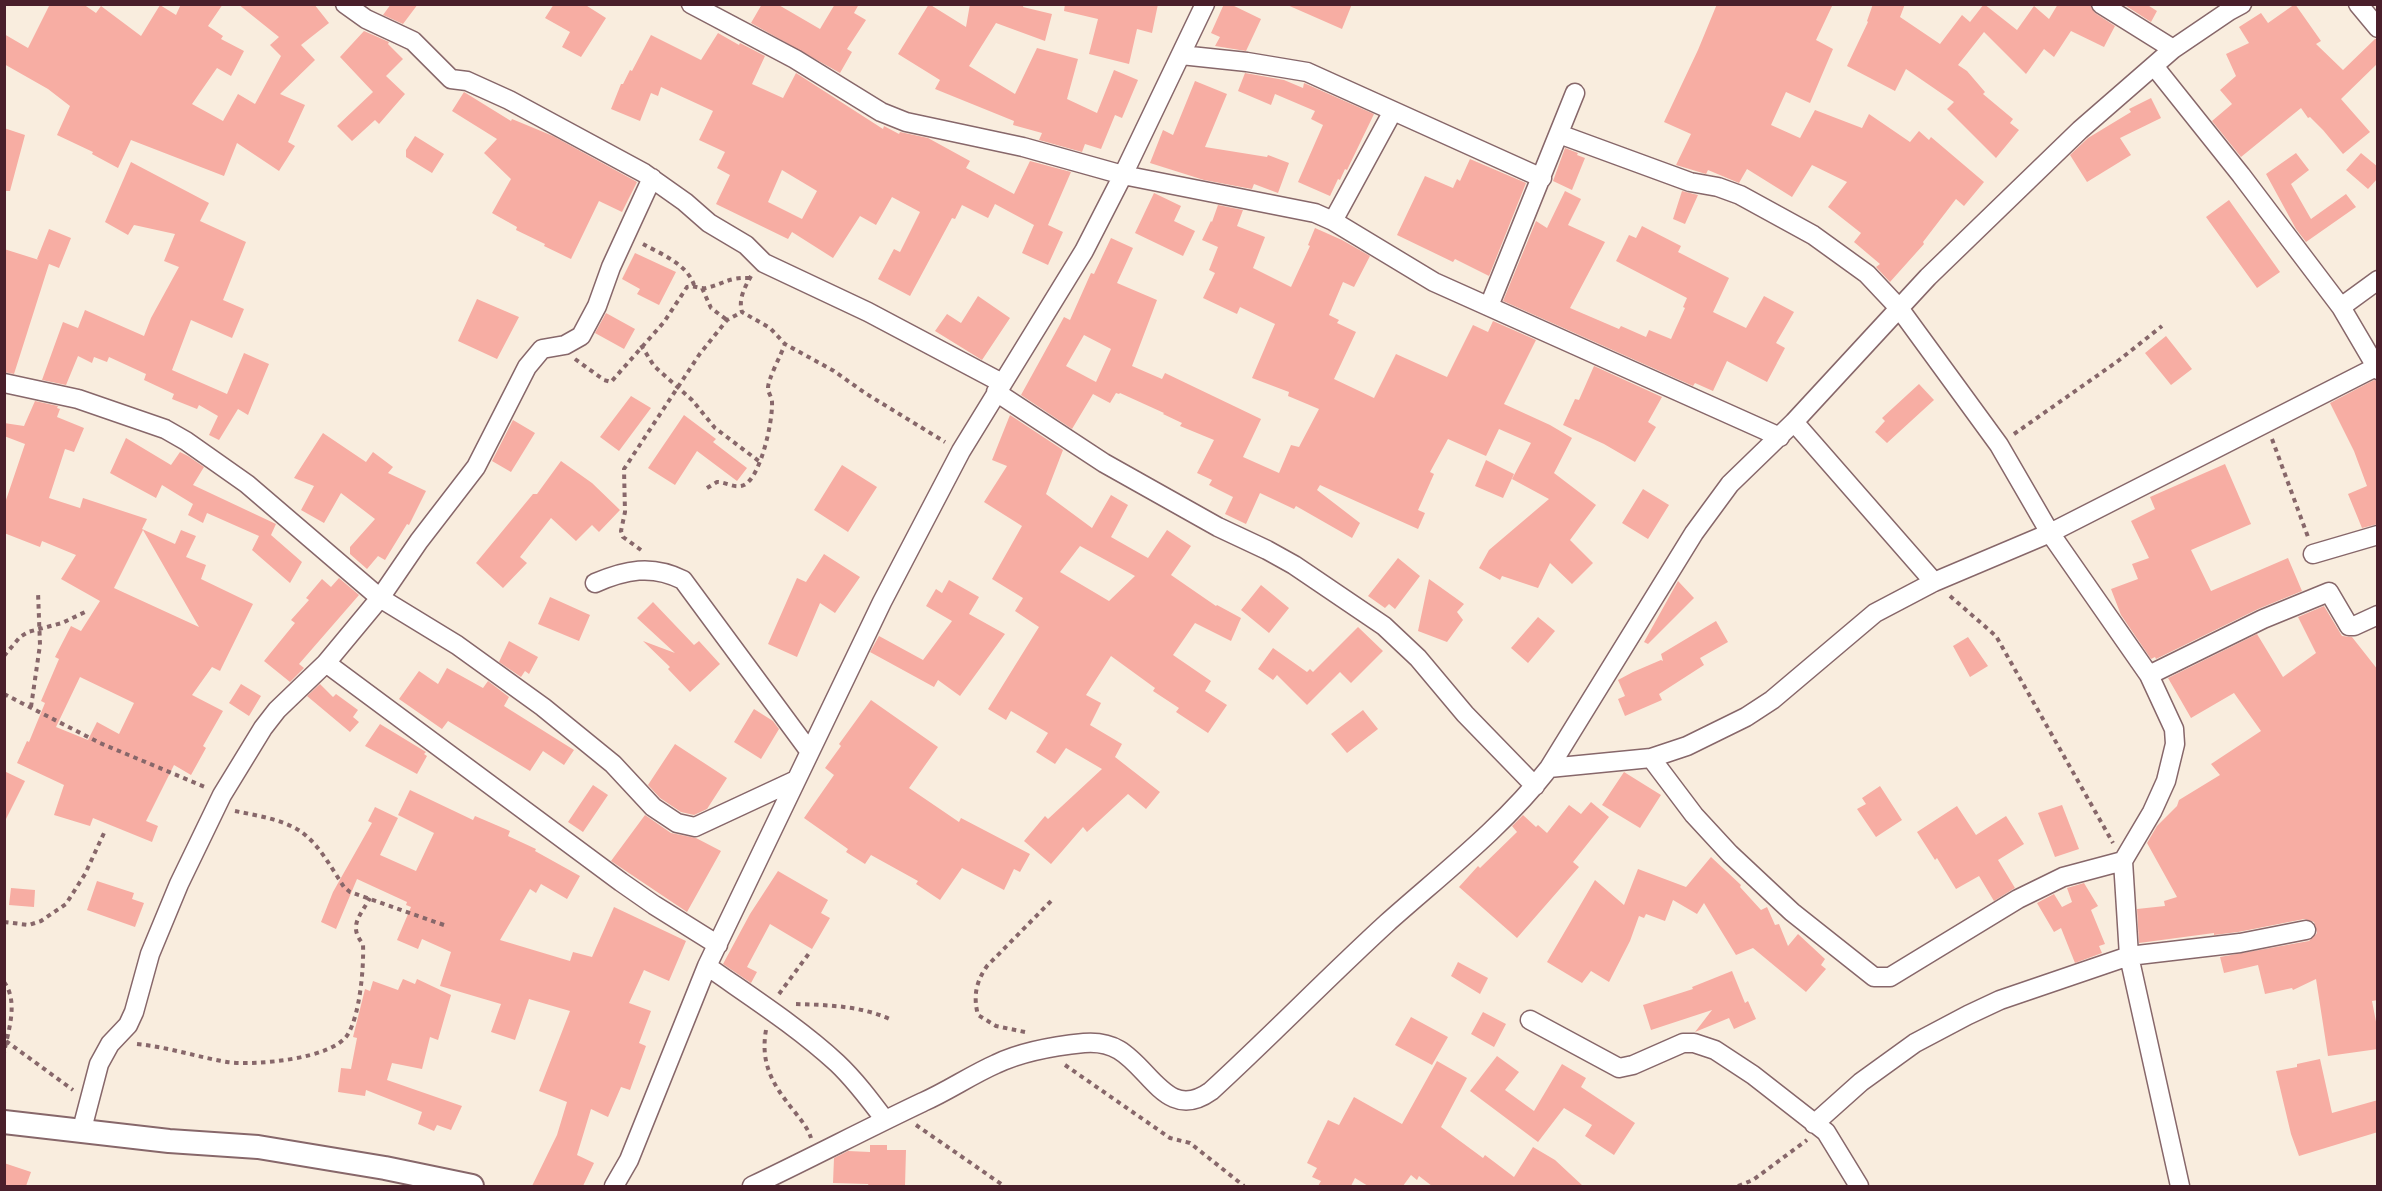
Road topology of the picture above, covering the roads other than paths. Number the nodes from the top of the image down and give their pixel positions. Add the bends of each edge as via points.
1 (345, 4) edge
2 (691, 4) edge
3 (1205, 4) edge
4 (2101, 4) edge
5 (2242, 4) edge
6 (2358, 4) edge
7 (2378, 28) edge
8 (2173, 49) junction
9 (1181, 55) junction
10 (2154, 66) junction
11 (1575, 93) dead end
12 (1393, 111) junction
13 (1559, 134) junction
14 (1123, 175) junction
15 (652, 178) junction
16 (1542, 178) junction
17 (1333, 220) junction
18 (2378, 280) edge
19 (1489, 306) junction
20 (2341, 307) junction
21 (1899, 308) junction
22 (2377, 369) edge
23 (4, 382) edge
24 (999, 387) junction
25 (1794, 422) junction
26 (1780, 436) junction
27 (2050, 533) junction
28 (2378, 534) edge
29 (2313, 554) road end
30 (1934, 582) junction
31 (595, 583) dead end
32 (380, 598) junction
33 (2378, 615) edge
34 (327, 663) junction
35 (2149, 675) junction
36 (810, 752) junction
37 (1651, 758) junction
38 (1549, 768) junction
39 (796, 780) junction
40 (1535, 786) junction
41 (2123, 861) junction
42 (2306, 930) dead end
43 (717, 945) junction
44 (2129, 956) junction
45 (707, 966) junction
46 (1530, 1020) dead end
47 (892, 1116) junction
48 (4, 1122) edge
49 (1818, 1126) junction
50 (82, 1129) junction
51 (472, 1186) edge
52 (614, 1186) edge
53 (752, 1186) edge
54 (1859, 1186) edge
55 (2180, 1186) edge

1 - 15 street via 366,19 413,41 450,79 467,81 508,100
2 - 14 street via 881,112 906,122
3 - 9 street
4 - 8 street
5 - 8 street
6 - 7 street
8 - 10 street
9 - 12 street via 1307,72
9 - 14 street
10 - 20 street
10 - 21 street via 2080,130
11 - 13 street
12 - 16 street
12 - 17 street
13 - 16 street
13 - 21 street via 1758,204 1841,254 1867,274
14 - 17 street via 1315,213
14 - 24 street via 1084,251
15 - 24 street via 709,223 746,245 764,263 868,312
15 - 32 street via 581,336 574,342 542,349 527,367 476,467
16 - 19 street
17 - 19 street via 1412,270
18 - 20 street
19 - 26 street
20 - 22 street
21 - 25 street
21 - 27 street via 1999,445
22 - 27 street
23 - 32 street via 78,399 165,429 186,441 247,484
24 - 36 street via 882,602
24 - 40 street via 1104,463 1294,565 1384,626
25 - 26 street
25 - 30 street
26 - 38 street via 1730,484 1694,533
27 - 30 street
27 - 35 street
28 - 29 street
30 - 37 street via 1875,613 1772,700 1746,717 1687,746
31 - 36 street via 633,570 664,572 683,580
32 - 34 street
32 - 39 street via 457,645 543,707 613,764 653,807 677,823 695,827
33 - 35 street via 2349,626 2329,592 2263,619
34 - 43 street via 629,888
34 - 50 street via 263,728 219,801 150,954 134,1012 99,1064
35 - 41 street via 2174,729 2175,744 2166,781
36 - 39 street
37 - 38 street
37 - 41 street via 1694,815 1730,854 1792,912 1874,977 1890,977 2018,899 2063,877
38 - 40 street
39 - 43 street
40 - 47 street via 1203,1097 1178,1100 1161,1090 1120,1050 1087,1043 1019,1055
41 - 44 street
42 - 44 street via 2240,943
43 - 45 street
44 - 49 street via 2000,1000 1915,1043 1861,1082
44 - 55 street
45 - 47 street via 770,1008 836,1062
45 - 52 street
46 - 49 street via 1619,1068 1683,1043 1707,1047 1753,1075
47 - 53 street
48 - 50 street
49 - 54 street via 1834,1143
50 - 51 street via 169,1141 258,1147

